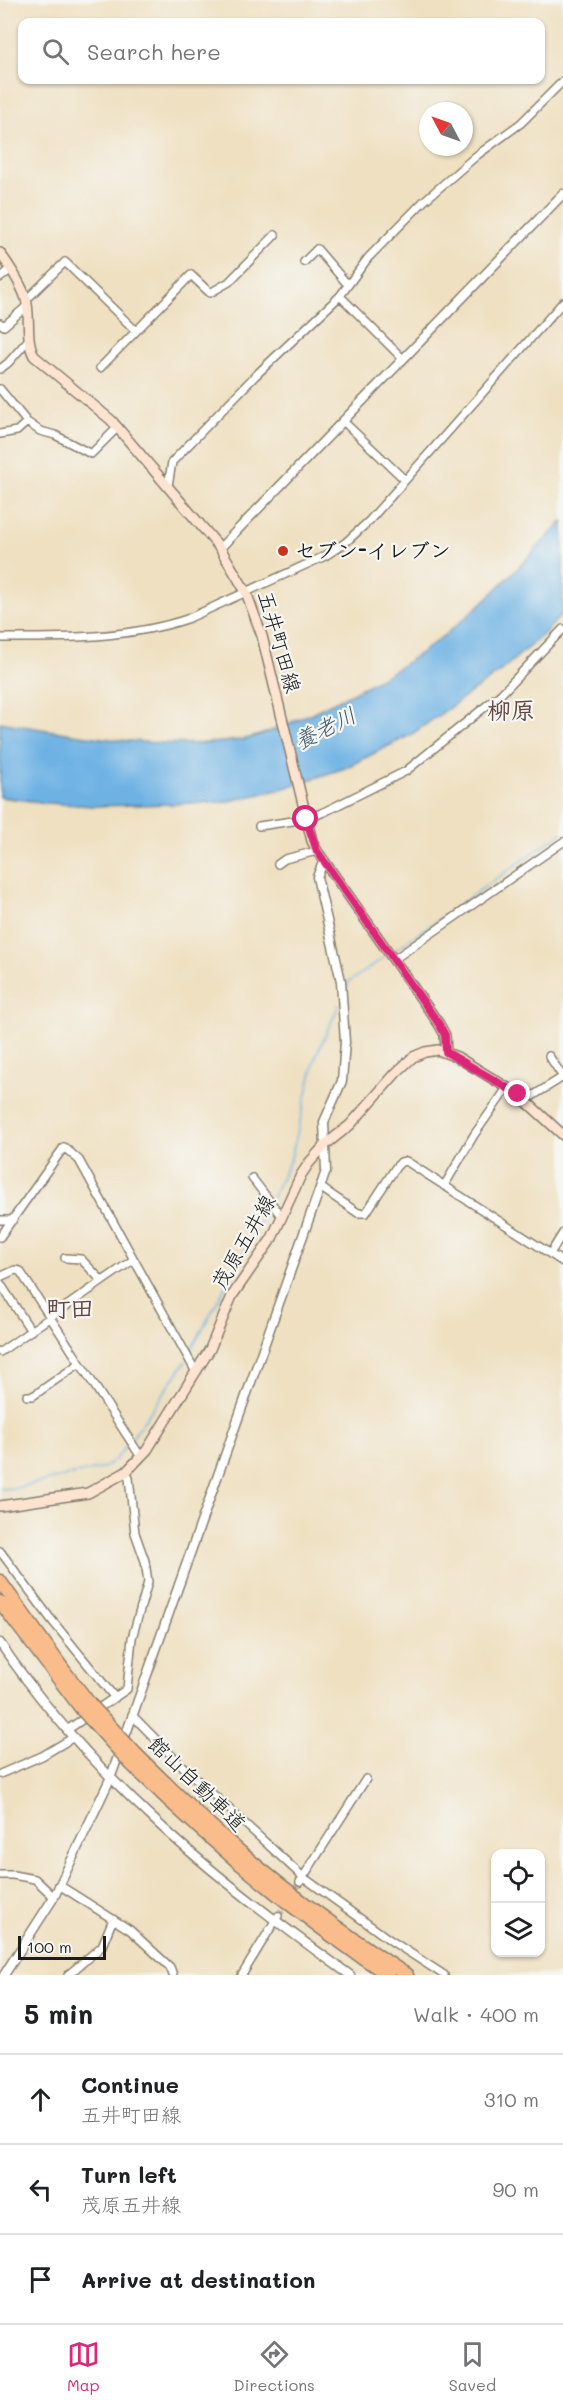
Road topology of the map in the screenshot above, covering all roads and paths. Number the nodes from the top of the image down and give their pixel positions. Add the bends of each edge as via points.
1 (563, 81) edge
2 (563, 194) edge
3 (275, 235) dead end
4 (0, 253) edge
5 (304, 262) dead end
6 (11, 269) junction
7 (0, 278) edge
8 (348, 285) junction
9 (340, 296) junction
10 (563, 302) edge
11 (27, 303) junction
12 (0, 323) edge
13 (136, 331) junction
14 (29, 339) junction
15 (403, 359) junction
16 (100, 368) dead end
17 (0, 369) edge
18 (0, 389) edge
19 (343, 421) junction
20 (27, 422) junction
21 (118, 427) junction
22 (0, 434) edge
23 (172, 462) junction
24 (158, 476) junction
25 (405, 480) junction
26 (168, 486) junction
27 (220, 548) junction
28 (246, 592) junction
29 (563, 629) edge
30 (0, 638) edge
31 (306, 819) junction
32 (259, 826) dead end
33 (563, 842) edge
34 (317, 851) junction
35 (324, 860) junction
36 (278, 864) dead end
37 (393, 960) junction
38 (446, 1052) junction
39 (549, 1056) dead end
40 (563, 1077) edge
41 (507, 1088) junction
42 (526, 1101) junction
43 (563, 1135) edge
44 (325, 1145) junction
45 (252, 1178) dead end
46 (444, 1186) junction
47 (320, 1187) junction
48 (282, 1217) junction
49 (0, 1220) edge
50 (13, 1220) junction
51 (563, 1233) edge
52 (0, 1237) edge
53 (550, 1254) junction
54 (65, 1258) dead end
55 (133, 1260) junction
56 (563, 1262) edge
57 (0, 1277) edge
58 (102, 1281) junction
59 (0, 1283) edge
60 (49, 1318) junction
61 (31, 1331) junction
62 (0, 1352) edge
63 (80, 1363) junction
64 (196, 1372) junction
65 (27, 1396) dead end
66 (141, 1456) junction
67 (126, 1472) junction
68 (0, 1506) edge
69 (0, 1551) edge
70 (0, 1581) edge
71 (0, 1602) edge
72 (0, 1644) edge
73 (127, 1689) junction
74 (139, 1695) junction
75 (115, 1698) junction
76 (87, 1708) junction
77 (132, 1715) junction
78 (67, 1730) junction
79 (74, 1737) junction
80 (134, 1759) junction
81 (0, 1773) edge
82 (110, 1779) junction
83 (366, 1779) dead end
84 (0, 1875) edge
85 (302, 1879) junction
86 (59, 1885) junction
87 (54, 1897) junction
88 (113, 1919) junction
89 (276, 1919) junction
90 (4, 1975) edge
91 (68, 1975) edge
92 (173, 1975) edge
93 (242, 1975) edge
94 (350, 1975) edge
95 (388, 1975) edge
96 (407, 1975) edge
97 (444, 1975) edge

1 - 8 street via 521,123 424,201 368,258
2 - 15 street
3 - 13 street via 229,282 210,292 191,275
4 - 6 main road, 五井町田線
5 - 8 street via 317,249
6 - 7 street
6 - 11 main road, 五井町田線
8 - 9 street
9 - 15 street
9 - 23 street
10 - 25 street
11 - 12 street via 4,326
11 - 13 street via 65,262
11 - 14 main road, 五井町田線
13 - 16 street
14 - 17 street
14 - 21 main road, 五井町田線 via 38,362
15 - 19 street
18 - 20 street
19 - 25 street
19 - 27 street
20 - 21 street via 91,454
20 - 22 street via 17,431
21 - 24 main road, 五井町田線
23 - 24 street
23 - 26 street
24 - 26 main road, 五井町田線
25 - 28 street via 345,543
26 - 27 main road, 五井町田線
27 - 28 main road, 五井町田線
28 - 30 street via 187,619 145,630
28 - 31 main road, 五井町田線 via 262,636
29 - 31 street via 501,694 406,771
31 - 32 street
31 - 34 main road, 五井町田線
33 - 37 street
34 - 35 main road, 五井町田線
34 - 36 street
35 - 37 main road, 五井町田線
35 - 44 street via 317,878 341,981 345,1042 342,1081 324,1122
37 - 38 main road, 五井町田線 via 439,1024 445,1035
38 - 41 main road
38 - 44 main road, 茂原五井線 via 425,1052 413,1057 350,1125
39 - 40 street
40 - 42 street
41 - 42 main road
41 - 46 street
42 - 43 main road
44 - 47 street via 326,1170
44 - 48 main road, 茂原五井線 via 301,1175
45 - 48 street
46 - 47 street via 406,1161 401,1162 366,1213 358,1213
46 - 53 street
47 - 74 street
48 - 64 main road, 茂原五井線 via 264,1252 232,1296
49 - 50 street
50 - 52 street
50 - 55 street via 64,1147 79,1160
51 - 53 street
53 - 56 street
54 - 58 street via 81,1259
55 - 58 street
55 - 64 street
57 - 60 street via 20,1271
58 - 60 street
59 - 61 street
60 - 61 street
60 - 63 street
61 - 62 street
63 - 65 street via 33,1396
63 - 66 street
64 - 66 main road, 茂原五井線
66 - 67 main road, 茂原五井線
67 - 68 main road, 茂原五井線 via 88,1493
67 - 73 street via 135,1533 148,1582 132,1638
69 - 75 street
70 - 76 highway, 館山自動車道
71 - 76 highway, 館山自動車道
72 - 78 street
73 - 74 street
73 - 75 street
74 - 77 street
75 - 78 street
76 - 80 highway, 館山自動車道, bridge
77 - 82 street
77 - 85 street
78 - 79 street
79 - 81 street via 42,1756
79 - 82 street
80 - 95 highway, 館山自動車道 via 179,1811 237,1863 296,1911
80 - 96 highway, 館山自動車道 via 244,1855 328,1921
82 - 86 street
82 - 89 street via 181,1846
83 - 85 street
84 - 87 street via 35,1879
85 - 97 street
86 - 87 street
86 - 88 street
87 - 90 street
88 - 91 street via 102,1946
88 - 92 street via 155,1953
89 - 93 street
89 - 94 street

